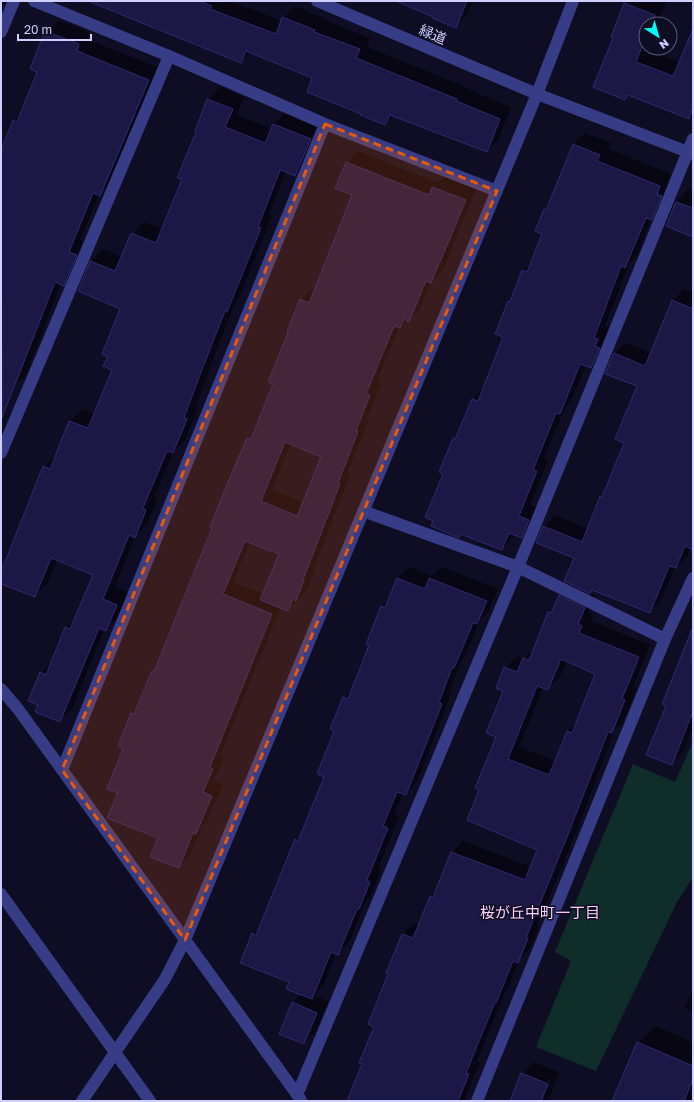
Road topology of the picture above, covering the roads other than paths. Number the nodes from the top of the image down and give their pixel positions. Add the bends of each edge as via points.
1 (14, 1) edge
2 (34, 1) edge
3 (317, 1) edge
4 (574, 1) edge
5 (1, 32) edge
6 (169, 56) junction
7 (537, 94) junction
8 (325, 124) junction
9 (693, 139) edge
10 (690, 153) edge
11 (497, 191) junction
12 (1, 453) edge
13 (363, 511) junction
14 (518, 567) junction
15 (693, 578) edge
16 (665, 639) junction
17 (1, 689) edge
18 (62, 770) junction
19 (1, 894) edge
20 (185, 940) junction
21 (114, 1052) junction
22 (300, 1098) edge
23 (82, 1101) edge
24 (150, 1101) edge
25 (477, 1101) edge

1 - 5 street
2 - 6 street
3 - 7 street, 緑道
4 - 7 street
6 - 8 street
6 - 12 street
7 - 10 street, 緑道
7 - 11 street
8 - 11 street
8 - 18 street
9 - 10 street
10 - 14 street
11 - 13 street
13 - 14 street
13 - 20 street
14 - 16 street
14 - 22 street
15 - 16 street
16 - 25 street
17 - 18 street
18 - 20 street
19 - 21 street
20 - 21 street via 165,978
20 - 22 street
21 - 23 street
21 - 24 street

